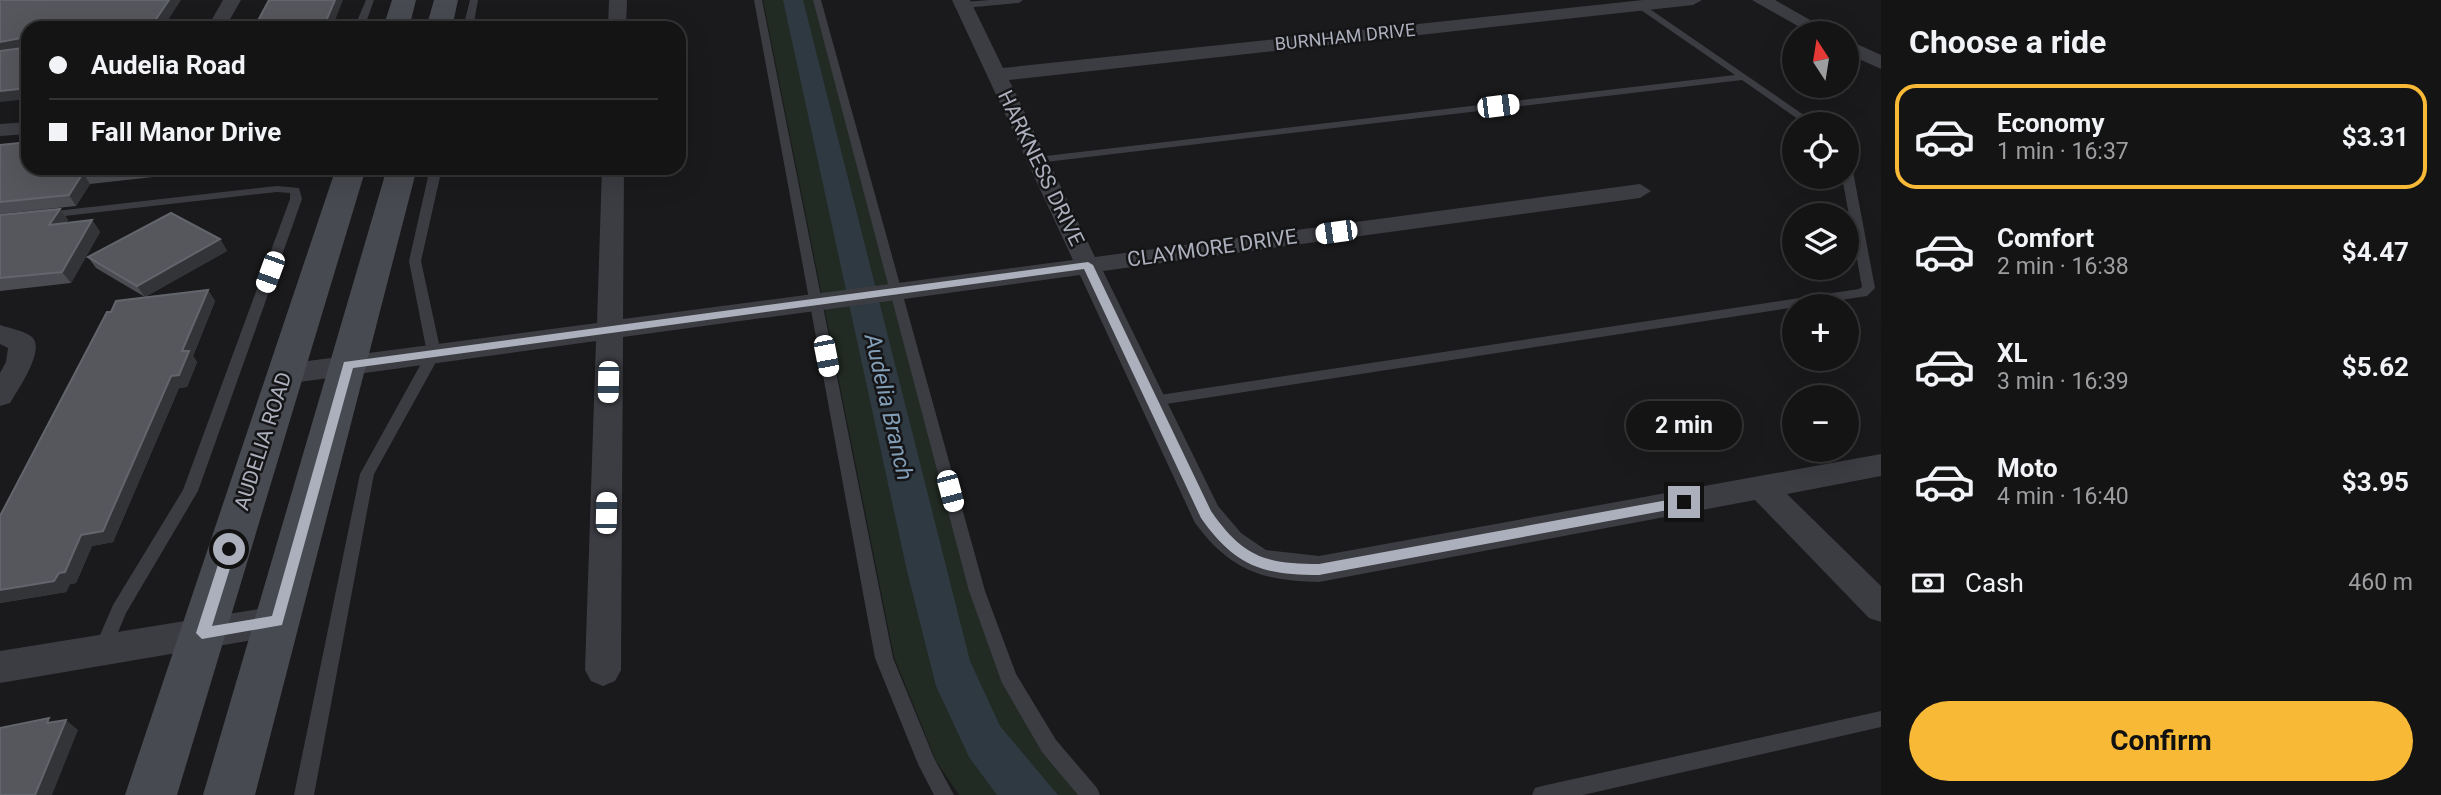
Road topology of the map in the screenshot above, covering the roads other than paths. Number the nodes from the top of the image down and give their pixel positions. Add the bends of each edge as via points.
1 (232, 0) edge
2 (370, 0) edge
3 (404, 0) edge
4 (446, 0) edge
5 (474, 0) edge
6 (618, 0) edge
7 (758, 0) edge
8 (817, 0) edge
9 (1018, 0) edge
10 (1693, 0) edge
11 (1761, 0) edge
12 (962, 3) edge
13 (1641, 6) junction
14 (220, 21) edge
15 (362, 21) edge
16 (398, 21) edge
17 (441, 21) edge
18 (470, 21) edge
19 (617, 21) edge
20 (1801, 21) edge
21 (1859, 52) edge
22 (1881, 63) edge
23 (997, 75) junction
24 (1743, 77) junction
25 (1794, 112) edge
26 (21, 129) edge
27 (0, 131) edge
28 (1037, 160) junction
29 (349, 175) edge
30 (400, 175) edge
31 (434, 175) edge
32 (613, 175) edge
33 (1850, 189) edge
34 (1640, 191) dead end
35 (28, 217) edge
36 (1088, 265) junction
37 (890, 291) junction
38 (828, 300) junction
39 (609, 330) junction
40 (0, 334) edge
41 (434, 353) junction
42 (348, 365) junction
43 (285, 374) junction
44 (0, 396) edge
45 (1153, 401) junction
46 (1881, 465) edge
47 (1762, 488) junction
48 (1881, 608) edge
49 (277, 621) junction
50 (202, 633) junction
51 (103, 650) junction
52 (0, 667) edge
53 (603, 670) dead end
54 (1881, 719) edge
55 (151, 795) edge
56 (229, 795) edge
57 (304, 795) edge
58 (944, 795) edge
59 (1090, 795) edge
60 (1542, 795) edge

1 - 14 street
2 - 15 lane
3 - 16 main road
4 - 17 main road
5 - 18 lane
6 - 19 street
7 - 38 lane
8 - 37 lane
9 - 12 lane
10 - 13 street, BURNHAM DRIVE
11 - 20 street
12 - 23 street, HARKNESS DRIVE
13 - 23 street, BURNHAM DRIVE
13 - 24 lane
21 - 22 street
23 - 28 street, HARKNESS DRIVE
24 - 25 lane
24 - 28 lane
26 - 27 street
28 - 36 street, HARKNESS DRIVE
29 - 43 main road, AUDELIA ROAD
30 - 42 main road
31 - 41 lane via 415,261
32 - 39 street
33 - 45 lane via 1869,288 1863,293
34 - 36 street, CLAYMORE DRIVE
35 - 51 lane via 295,190 296,199 190,491 119,610
36 - 37 street, CLAYMORE DRIVE
36 - 45 street, HARKNESS DRIVE
37 - 38 street, CLAYMORE DRIVE
37 - 59 lane via 977,591 1008,677 1049,746
38 - 39 street, CLAYMORE DRIVE
38 - 58 lane via 884,658
39 - 41 street, CLAYMORE DRIVE
39 - 53 street
40 - 44 street via 22,343 20,362
41 - 42 street, CLAYMORE DRIVE
41 - 57 lane via 367,474
42 - 43 street, CLAYMORE DRIVE
42 - 49 main road
43 - 50 main road, AUDELIA ROAD
45 - 47 street, HARKNESS DRIVE via 1221,536 1243,555 1278,569 1319,569
46 - 47 street
47 - 48 street
49 - 50 street
49 - 56 main road
50 - 51 street
50 - 55 main road, AUDELIA ROAD
51 - 52 street
54 - 60 lane

